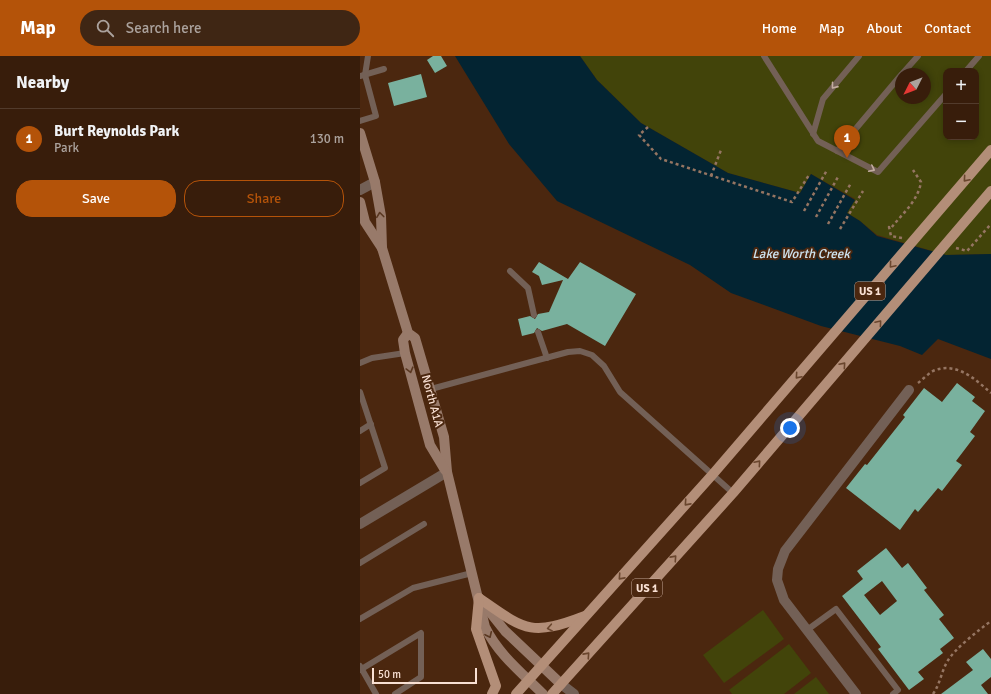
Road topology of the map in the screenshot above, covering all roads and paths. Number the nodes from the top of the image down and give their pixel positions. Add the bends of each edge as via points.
1 (368, 56) edge
2 (764, 56) edge
3 (859, 56) edge
4 (918, 56) edge
5 (979, 56) edge
6 (908, 68) edge
7 (969, 68) edge
8 (384, 69) dead end
9 (363, 75) edge
10 (895, 83) edge
11 (943, 97) edge
12 (360, 121) edge
13 (648, 127) dead end
14 (360, 133) edge
15 (813, 134) junction
16 (721, 150) dead end
17 (837, 150) junction
18 (991, 150) edge
19 (827, 170) dead end
20 (809, 175) dead end
21 (839, 175) dead end
22 (712, 176) junction
23 (375, 182) junction
24 (851, 183) dead end
25 (360, 190) edge
26 (863, 191) dead end
27 (991, 191) edge
28 (360, 202) edge
29 (804, 211) dead end
30 (816, 217) dead end
31 (828, 224) dead end
32 (840, 229) dead end
33 (382, 248) junction
34 (510, 271) dead end
35 (534, 315) dead end
36 (538, 332) dead end
37 (408, 333) junction
38 (405, 353) junction
39 (546, 358) junction
40 (360, 362) edge
41 (431, 389) junction
42 (909, 390) joint
43 (360, 392) edge
44 (991, 393) edge
45 (371, 424) junction
46 (360, 431) edge
47 (447, 472) junction
48 (713, 474) junction
49 (360, 483) edge
50 (733, 493) junction
51 (360, 524) edge
52 (424, 524) dead end
53 (360, 563) edge
54 (472, 573) junction
55 (479, 598) junction
56 (586, 615) junction
57 (360, 619) edge
58 (991, 621) edge
59 (807, 630) junction
60 (542, 666) junction
61 (361, 669) edge
62 (529, 680) junction
63 (561, 684) junction
64 (376, 694) edge
65 (395, 694) edge
66 (492, 694) edge
67 (516, 694) edge
68 (543, 694) edge
69 (552, 694) edge
70 (574, 694) edge
71 (856, 694) edge
72 (893, 694) edge
73 (933, 694) edge

1 - 9 lane
2 - 15 lane
3 -> 15 lane via 823,99
4 - 6 lane
5 - 7 lane
8 - 9 lane
9 - 12 lane via 376,116
10 - 17 lane
17 -> 11 lane via 878,172
13 - 22 path via 639,135 661,159
14 - 23 street, North A1A
15 - 17 lane via 818,141
16 - 22 path
18 -> 48 main road, US 1
19 - 29 path
20 - 22 path via 792,202
21 - 30 path
23 - 25 street
33 -> 23 street, North A1A via 381,216
24 - 31 path
26 - 32 path
50 -> 27 main road, US 1
28 - 33 street, North A1A via 365,222
33 - 37 street, North A1A
34 - 35 lane via 528,288
36 - 39 lane
37 - 38 street, North A1A via 403,340
37 - 41 street, North A1A via 415,338
38 - 40 lane
38 -> 47 street, North A1A via 430,445
39 - 41 lane
39 - 48 lane via 580,351 592,355 604,366 620,392
41 - 47 street, North A1A via 444,437
42 - 44 path via 933,371 953,368 976,379
42 - 59 street via 780,559 777,580 779,590
43 - 45 lane
45 - 46 lane
45 - 49 lane via 385,468
47 - 51 street
47 - 54 street, North A1A
48 - 50 lane
48 -> 56 main road, US 1
63 -> 50 main road, US 1
52 - 53 lane
54 - 55 street, North A1A
54 - 57 lane via 413,588
56 -> 55 main road via 555,627 530,629 510,620
55 - 60 street, North A1A via 505,631
55 -> 62 street, North A1A via 485,627 492,641
55 - 66 main road via 476,629 496,686
56 - 60 main road, US 1
58 - 73 path via 947,661 940,684
59 - 71 street
59 - 72 lane via 836,609 898,690
60 - 62 main road, US 1
60 - 63 street, North A1A
61 - 64 lane
61 - 65 lane via 421,633 421,677
62 - 67 main road, US 1
62 - 68 street, North A1A
63 - 69 main road, US 1
63 - 70 street

